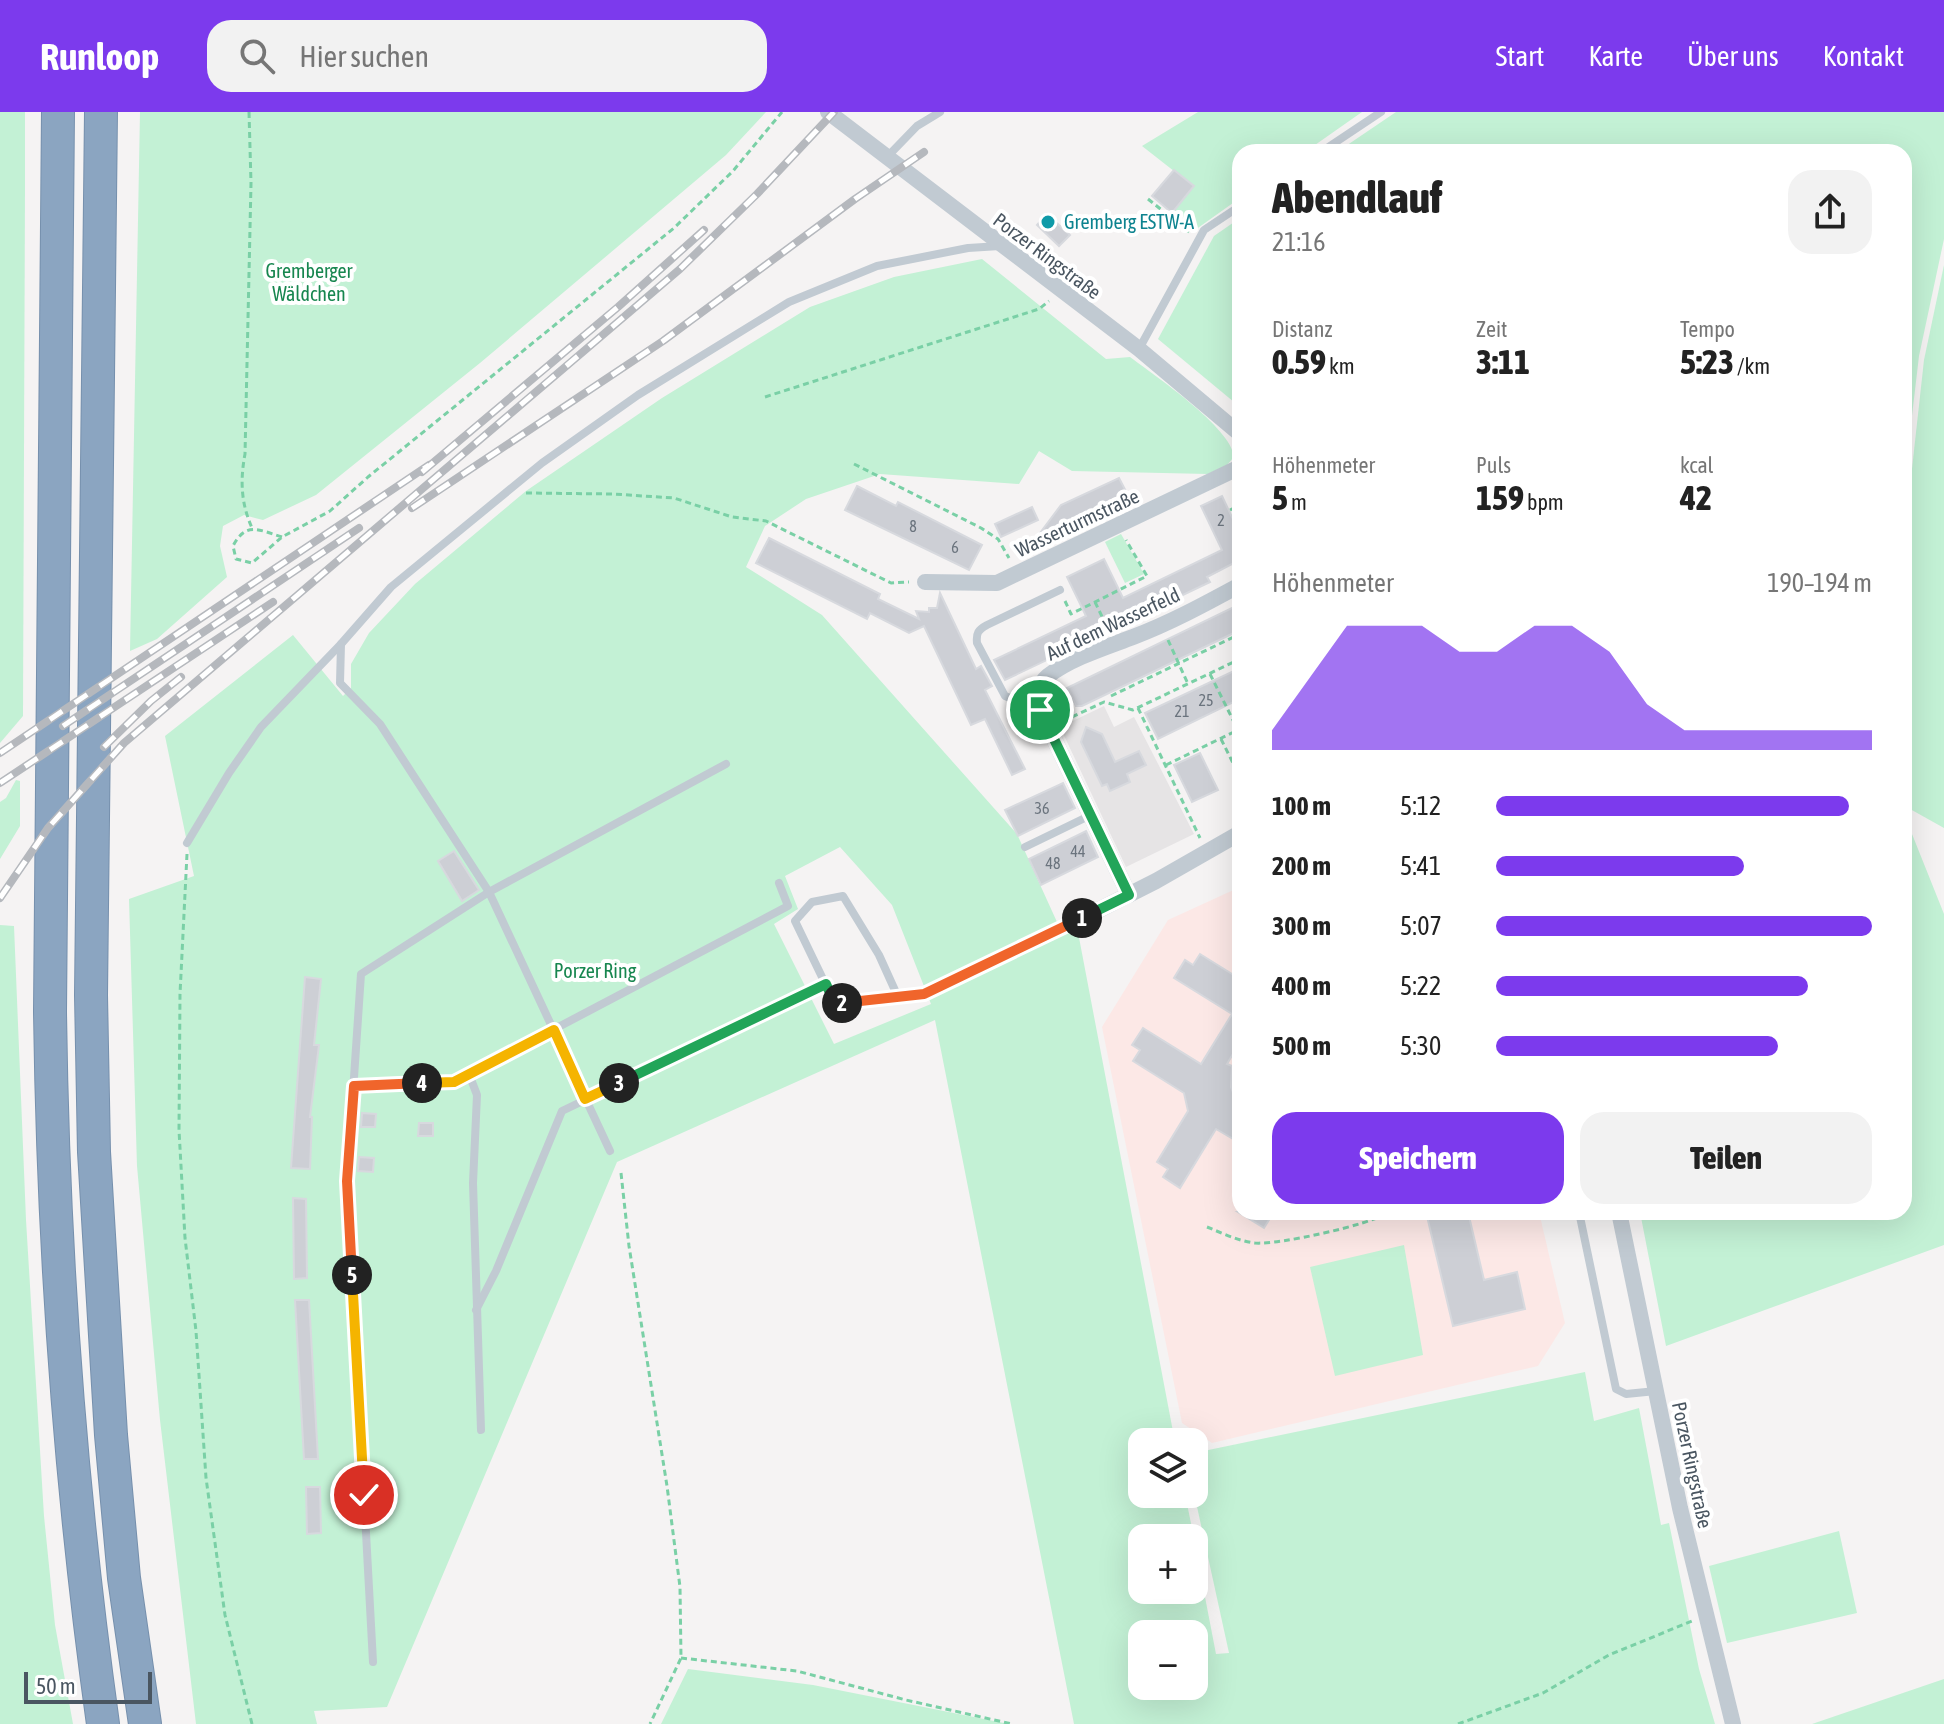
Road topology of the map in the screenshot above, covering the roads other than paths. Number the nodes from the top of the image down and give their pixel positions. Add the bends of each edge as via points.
1 (58, 112) edge
2 (101, 112) edge
3 (828, 112) edge
4 (940, 112) edge
5 (1381, 112) edge
6 (1333, 144) edge
7 (887, 158) junction
8 (1232, 211) edge
9 (1001, 246) junction
10 (1139, 349) junction
11 (1232, 427) edge
12 (1232, 471) edge
13 (925, 582) road end
14 (1232, 589) edge
15 (1060, 590) road end
16 (341, 644) junction
17 (1040, 685) junction
18 (726, 764) dead end
19 (1091, 815) junction
20 (1232, 837) edge
21 (187, 843) road end
22 (1025, 847) dead end
23 (779, 883) dead end
24 (489, 892) junction
25 (1129, 895) junction
26 (1071, 924) joint
27 (826, 984) junction
28 (898, 997) junction
29 (554, 1030) junction
30 (469, 1074) junction
31 (354, 1086) junction
32 (585, 1099) junction
33 (610, 1151) dead end
34 (1581, 1220) edge
35 (1621, 1220) edge
36 (476, 1310) junction
37 (1656, 1391) junction
38 (481, 1430) dead end
39 (373, 1662) dead end
40 (103, 1724) edge
41 (145, 1724) edge
42 (1733, 1724) edge

1 - 40 highway via 51,1153 71,1453
2 - 41 highway via 91,979 94,1152 111,1435
3 - 7 street, Porzer Ringstraße
4 - 7 lane via 917,126
5 - 6 lane
7 - 9 street, Porzer Ringstraße
8 - 10 lane via 1204,230
9 - 10 street, Porzer Ringstraße
9 - 16 lane via 877,266 789,302 638,395 542,463 391,587
10 - 11 street, Porzer Ringstraße
12 - 13 street, Wasserturmstraße via 997,583
14 - 17 street, Auf dem Wasserfeld via 1047,676
15 - 17 lane via 976,635 1005,696
16 - 21 lane via 261,727
16 - 24 lane via 340,683 380,724
17 - 19 street, Auf dem Wasserfeld via 1040,710
18 - 24 lane
19 - 22 lane
19 - 25 street, Auf dem Wasserfeld
20 - 25 street
23 - 29 lane via 788,906
24 - 29 lane
24 - 31 lane via 361,974
25 - 26 street
26 - 28 lane via 924,994
27 - 28 lane via 835,1004
27 - 28 lane via 795,921 812,902 843,896
27 - 32 lane
29 - 30 lane
29 - 32 lane
30 - 31 lane via 454,1082
30 - 36 lane via 477,1095
31 - 39 lane via 347,1181
32 - 33 lane
32 - 36 lane via 562,1111
34 - 37 lane via 1616,1389 1626,1394
35 - 37 street, Porzer Ringstraße
36 - 38 lane
37 - 42 street, Porzer Ringstraße

